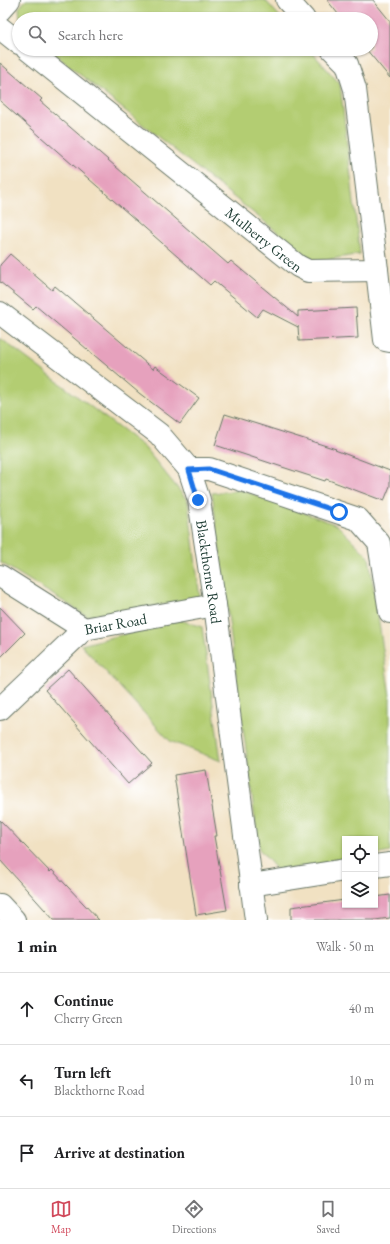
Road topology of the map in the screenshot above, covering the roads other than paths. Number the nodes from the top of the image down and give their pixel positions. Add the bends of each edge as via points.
1 (9, 0) edge
2 (286, 0) edge
3 (0, 10) edge
4 (297, 12) edge
5 (0, 28) edge
6 (12, 37) edge
7 (36, 56) edge
8 (339, 56) edge
9 (377, 270) junction
10 (0, 313) edge
11 (390, 340) edge
12 (189, 470) junction
13 (0, 576) edge
14 (215, 605) junction
15 (390, 612) edge
16 (84, 629) junction
17 (0, 709) edge
18 (390, 864) edge
19 (378, 866) edge
20 (342, 870) edge
21 (251, 884) junction
22 (0, 905) edge
23 (14, 920) edge
24 (256, 920) edge

1 - 3 street
2 - 4 street
5 - 6 street
7 - 9 street, Mulberry Green via 298,266 308,272
8 - 9 street via 347,64 355,89
9 - 11 street via 385,340
10 - 12 street, Blackthorne Road via 159,434
12 - 14 street, Blackthorne Road via 198,500
12 - 15 street via 209,469 358,519 379,543
13 - 16 street
14 - 16 street, Briar Road
14 - 21 street, Blackthorne Road
16 - 17 street, Briar Road
18 - 19 street
20 - 21 street
21 - 24 street, Blackthorne Road
22 - 23 street

